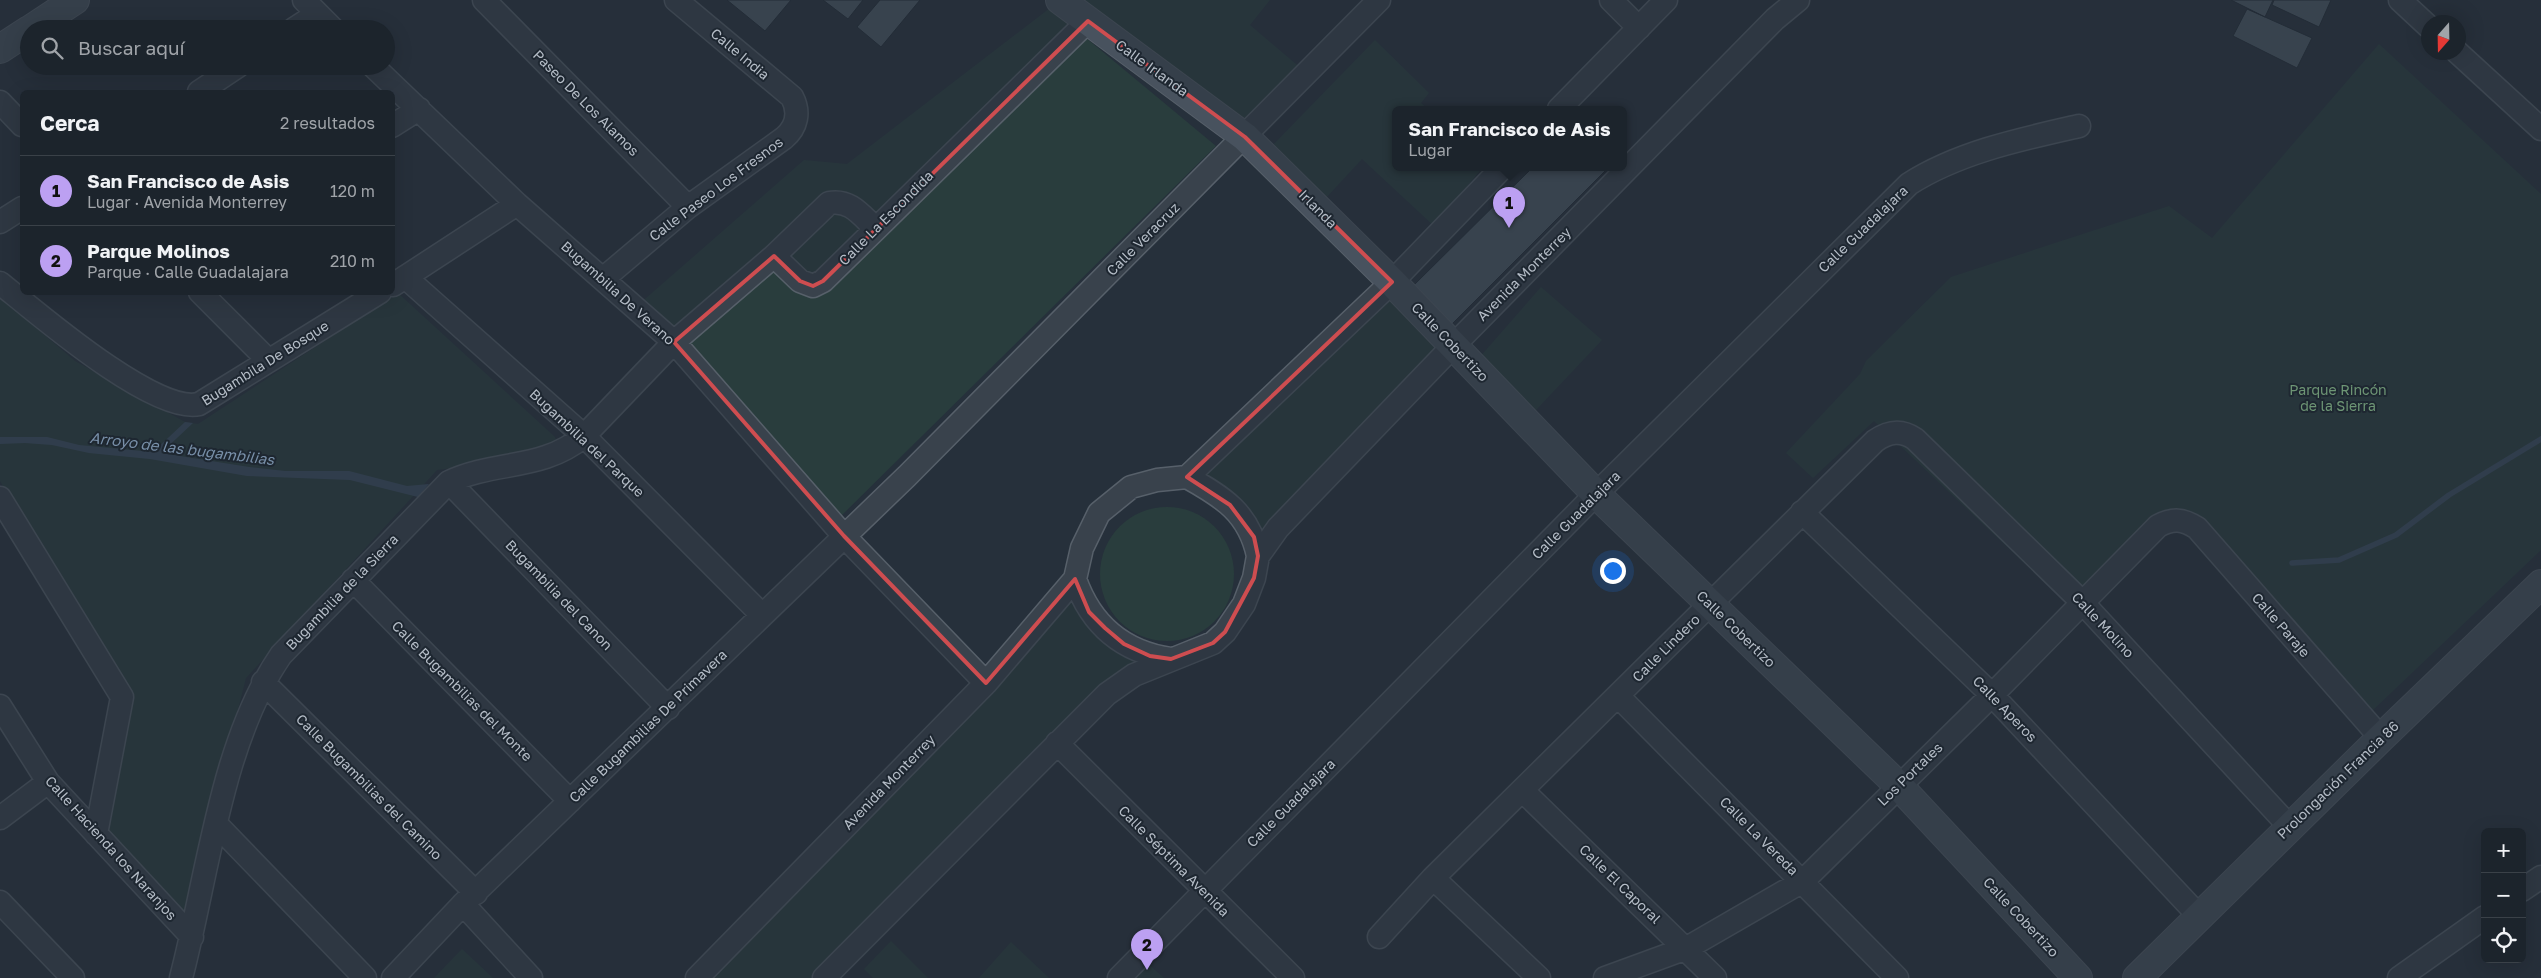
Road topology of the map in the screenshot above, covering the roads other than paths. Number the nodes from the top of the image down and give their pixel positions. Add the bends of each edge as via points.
1 (75, 0) edge
2 (484, 0) edge
3 (676, 0) edge
4 (1060, 0) edge
5 (1379, 0) edge
6 (1611, 0) edge
7 (1666, 0) edge
8 (1798, 0) edge
9 (2400, 0) edge
10 (311, 7) edge
11 (45, 20) edge
12 (301, 20) edge
13 (325, 20) edge
14 (1088, 20) junction
15 (2421, 20) edge
16 (1639, 28) junction
17 (20, 36) edge
18 (0, 49) edge
19 (2466, 60) edge
20 (224, 75) edge
21 (383, 75) edge
22 (202, 90) edge
23 (0, 102) edge
24 (1562, 106) edge
25 (419, 109) junction
26 (798, 114) joint
27 (20, 122) edge
28 (395, 124) edge
29 (2079, 126) dead end
30 (2541, 129) edge
31 (1245, 137) junction
32 (1627, 169) edge
33 (1500, 171) edge
34 (1625, 171) edge
35 (517, 204) junction
36 (688, 207) junction
37 (20, 209) edge
38 (0, 222) edge
39 (875, 228) junction
40 (774, 256) junction
41 (604, 278) junction
42 (399, 281) edge
43 (1392, 282) junction
44 (0, 283) edge
45 (203, 295) edge
46 (375, 295) edge
47 (674, 342) junction
48 (1454, 345) junction
49 (268, 360) junction
50 (1906, 433) joint
51 (584, 436) junction
52 (907, 476) joint
53 (1187, 477) junction
54 (449, 482) junction
55 (1596, 494) junction
56 (0, 498) edge
57 (1802, 512) junction
58 (2177, 520) joint
59 (844, 536) junction
60 (1258, 556) junction
61 (1075, 579) junction
62 (353, 580) junction
63 (2541, 584) edge
64 (2082, 602) junction
65 (1710, 605) junction
66 (762, 614) junction
67 (1171, 660) junction
68 (263, 682) junction
69 (986, 683) junction
70 (1992, 695) junction
71 (1618, 696) junction
72 (0, 706) edge
73 (668, 708) junction
74 (2381, 738) junction
75 (1057, 743) junction
76 (48, 782) junction
77 (1898, 785) junction
78 (1523, 791) junction
79 (570, 801) junction
80 (0, 818) edge
81 (216, 825) junction
82 (2290, 828) junction
83 (96, 834) junction
84 (2541, 877) edge
85 (1433, 878) junction
86 (1803, 880) junction
87 (2526, 887) edge
88 (1204, 891) junction
89 (470, 898) junction
90 (0, 902) edge
91 (2199, 916) junction
92 (2484, 918) edge
93 (192, 937) junction
94 (1379, 937) dead end
95 (1687, 948) junction
96 (2403, 977) edge
97 (73, 978) edge
98 (181, 978) edge
99 (365, 978) edge
100 (392, 978) edge
101 (531, 978) edge
102 (697, 978) edge
103 (824, 978) edge
104 (1120, 978) edge
105 (1293, 978) edge
106 (1539, 978) edge
107 (1605, 978) edge
108 (1715, 978) edge
109 (1897, 978) edge
110 (2078, 978) edge
111 (2137, 978) edge

1 - 11 street
2 - 36 street, Paseo De Los Alamos
3 - 26 street, Calle India via 792,97
4 - 14 street, Calle Irlanda
5 - 31 street, Calle Veracruz
6 - 16 street
7 - 16 street
8 - 32 street, Avenida Monterrey via 1775,19
9 - 15 street
10 - 12 street
10 - 13 street
14 - 31 street, Calle Irlanda
14 - 39 street, Calle La Escondida
16 - 24 street
17 - 18 street
19 - 30 street
20 - 22 street
21 - 25 street, Bugambilia De Verano
23 - 27 street
25 - 28 street
25 - 35 street, Bugambilia De Verano
26 - 36 street, Calle Paseo Los Fresnos via 784,138
29 - 55 street, Calle Guadalajara via 1954,161 1910,184
31 - 43 street, Irlanda
31 - 52 street, Calle Veracruz
33 - 43 street
34 - 48 street, Avenida Monterrey
35 - 41 street, Bugambilia De Verano
35 - 42 street
36 - 41 street, Calle Paseo Los Fresnos
37 - 38 street
39 - 40 street via 851,205 839,201 829,203
39 - 40 street, Calle La Escondida via 823,281 813,286 800,281
40 - 47 street
41 - 47 street, Bugambilia De Verano
42 - 51 street, Bugambilia del Parque
43 - 48 street, Calle Cobertizo
43 - 53 street
44 - 49 street, Bugambila De Bosque via 108,368 180,404 199,404
45 - 49 street
46 - 49 street, Bugambila De Bosque
47 - 51 street, Bugambilia de la Sierra
47 - 59 street, Bugambilia De Verano
48 - 55 street, Calle Cobertizo
48 - 60 street, Avenida Monterrey via 1298,506
50 - 57 street, Calle Lindero via 1886,433 1875,441
50 - 64 street, Calle Molino
51 - 54 street, Bugambilia de la Sierra via 556,455 465,475
51 - 66 street, Bugambilia del Parque
52 - 59 street, Calle Bugambilias De Primavera
53 - 60 street, Avenida Monterrey via 1212,491 1244,520 1254,536
53 - 61 street, Avenida Monterrey via 1131,487 1106,506 1089,530
54 - 62 street, Bugambilia de la Sierra
54 - 73 street, Bugambilia del Canon
55 - 65 street, Calle Cobertizo
55 - 88 street, Calle Guadalajara
56 - 83 street via 122,697
57 - 65 street, Calle Lindero
57 - 70 street, Calle Aperos
58 - 64 street, Los Portales via 2158,526
58 - 74 street, Calle Paraje via 2197,528
59 - 66 street, Calle Bugambilias De Primavera
59 - 69 street
60 - 67 street, Avenida Monterrey via 1254,578 1234,622 1213,643
61 - 67 street via 1089,612 1105,628 1124,644 1150,656
61 - 69 street, Avenida Monterrey
62 - 68 street, Bugambilia de la Sierra via 281,655
62 - 79 street, Calle Bugambilias del Monte
63 - 74 street, Prolongación Francia 86
64 - 70 street, Los Portales
64 - 82 street, Calle Molino
65 - 71 street, Calle Lindero
65 - 77 street, Calle Cobertizo
66 - 73 street, Calle Bugambilias De Primavera
67 - 75 street, Avenida Monterrey via 1134,675 1107,694
68 - 81 street, Bugambilia de la Sierra via 239,740
68 - 89 street, Calle Bugambilias del Camino
69 - 102 street, Avenida Monterrey
70 - 77 street, Los Portales
70 - 91 street, Calle Aperos
71 - 78 street, Calle Lindero
71 - 86 street, Calle La Vereda
72 - 76 street, Calle Hacienda los Naranjos
73 - 79 street, Calle Bugambilias De Primavera
74 - 82 street, Prolongación Francia 86
75 - 88 street, Calle Séptima Avenida
75 - 103 street, Avenida Monterrey
76 - 80 street
76 - 83 street, Calle Hacienda los Naranjos
77 - 86 street, Los Portales
77 - 110 street, Calle Cobertizo
78 - 85 street, Calle Lindero
78 - 95 street, Calle El Caporal
79 - 89 street, Calle Bugambilias De Primavera
81 - 93 street, Bugambilia de la Sierra
81 - 99 street
82 - 91 street, Prolongación Francia 86
83 - 93 street, Calle Hacienda los Naranjos
84 - 87 street
85 - 94 street, Calle Lindero
85 - 106 street
86 - 95 street, Los Portales
86 - 109 street, Calle La Vereda
88 - 104 street, Calle Guadalajara
88 - 105 street, Calle Séptima Avenida
89 - 100 street, Calle Bugambilias De Primavera
89 - 101 street, Calle Bugambilias del Camino
90 - 97 street
91 - 111 street, Prolongación Francia 86
92 - 96 street
93 - 98 street, Bugambilia de la Sierra
95 - 107 street, Los Portales
95 - 108 street, Calle El Caporal

